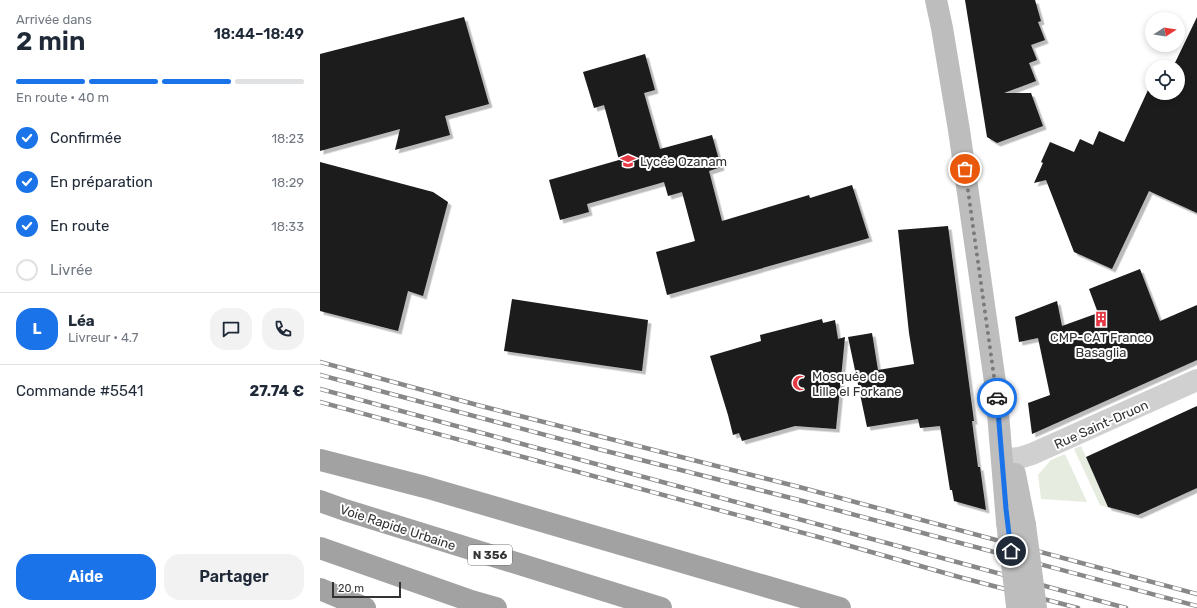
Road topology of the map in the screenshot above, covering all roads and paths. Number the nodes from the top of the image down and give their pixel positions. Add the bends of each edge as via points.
1 (936, 0) edge
2 (1197, 380) edge
3 (1007, 459) junction
4 (320, 460) edge
5 (320, 501) edge
6 (320, 548) edge
7 (320, 589) edge
8 (1023, 607) edge
9 (365, 608) edge
10 (496, 608) edge
11 (660, 608) edge
12 (840, 608) edge

1 - 3 main road via 959,130
2 - 3 street, Rue Saint-Druon via 1061,442 1032,454
3 - 8 main road, bridge via 1016,523
4 - 12 highway via 425,487
5 - 11 highway, Voie Rapide Urbaine / N 356
6 - 10 highway
7 - 9 highway

